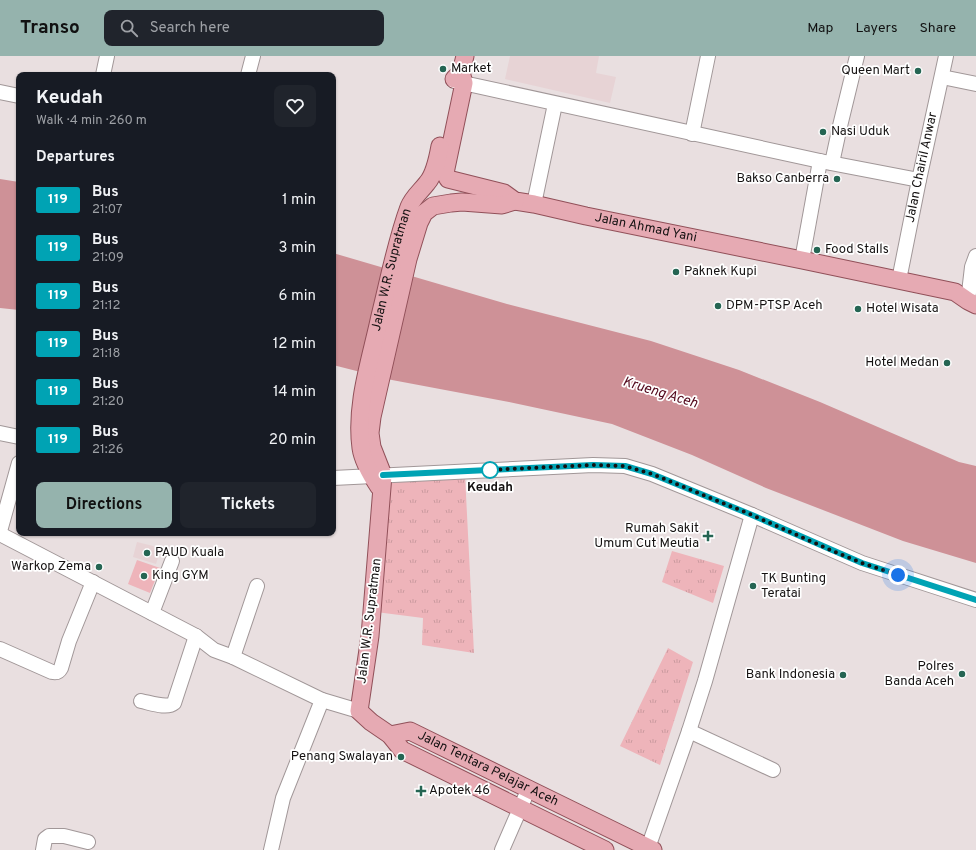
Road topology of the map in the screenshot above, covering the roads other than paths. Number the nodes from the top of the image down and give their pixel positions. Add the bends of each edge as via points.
1 (107, 56) edge
2 (253, 56) edge
3 (708, 56) edge
4 (857, 56) edge
5 (946, 56) edge
6 (104, 72) edge
7 (249, 72) edge
8 (461, 73) edge
9 (942, 77) junction
10 (976, 84) edge
11 (0, 92) edge
12 (16, 95) edge
13 (555, 104) junction
14 (692, 134) junction
15 (826, 162) junction
16 (919, 180) junction
17 (515, 201) junction
18 (534, 204) junction
19 (976, 256) edge
20 (402, 257) junction
21 (802, 260) junction
22 (899, 280) junction
23 (969, 296) edge
24 (369, 396) junction
25 (0, 432) edge
26 (16, 436) edge
27 (16, 474) edge
28 (378, 476) junction
29 (336, 478) edge
30 (752, 515) junction
31 (0, 532) edge
32 (172, 561) dead end
33 (92, 582) junction
34 (257, 586) dead end
35 (976, 600) edge
36 (152, 614) junction
37 (196, 636) junction
38 (0, 649) edge
39 (233, 657) junction
40 (322, 700) junction
41 (142, 701) dead end
42 (359, 711) junction
43 (689, 731) junction
44 (390, 735) junction
45 (773, 770) dead end
46 (529, 788) junction
47 (520, 807) junction
48 (80, 844) edge
49 (274, 849) edge
50 (651, 849) edge
51 (43, 850) edge
52 (502, 850) edge
53 (605, 850) edge

1 - 6 street
2 - 7 street
3 - 14 street
4 - 15 street via 840,126
5 - 9 street, Jalan Chairil Anwar
8 - 13 street
8 - 17 main road, Jalan Ahmad Yani via 446,178 504,193
8 - 20 main road, Jalan W.R. Supratman via 431,177 410,207
9 - 10 street
9 - 16 street, Jalan Chairil Anwar
11 - 12 street
13 - 14 street
13 - 18 street
14 - 15 street
15 - 16 street
15 - 21 street
16 - 22 street, Jalan Chairil Anwar
17 - 18 main road, Jalan Ahmad Yani
17 - 20 main road via 502,205 462,202 433,206 420,218
18 - 21 main road, Jalan Ahmad Yani
19 - 23 street via 972,267
20 - 24 main road, Jalan W.R. Supratman
21 - 22 main road, Jalan Ahmad Yani
22 - 23 main road, Jalan Ahmad Yani
24 - 28 main road, Jalan W.R. Supratman via 372,418 370,434
24 - 28 main road, Jalan W.R. Supratman via 360,432 361,449
25 - 26 street
27 - 31 street
28 - 29 street
28 - 30 street via 593,465 625,466 652,474
28 - 42 main road, Jalan W.R. Supratman via 382,492 370,636
30 - 35 street via 862,563
30 - 43 street via 720,633
31 - 33 street
32 - 36 street
33 - 36 street
33 - 38 street via 59,671 52,672
34 - 39 street
36 - 37 street
37 - 39 street via 214,650
37 - 41 street via 174,703 167,706
39 - 40 street
40 - 42 street
40 - 49 street via 284,798
42 - 44 main road
43 - 45 street
43 - 50 street
44 - 46 main road, Jalan Tentara Pelajar Aceh via 410,731
44 - 47 main road, Jalan Tentara Pelajar Aceh via 402,750
46 - 47 street
46 - 50 main road, Jalan Tentara Pelajar Aceh
47 - 52 street
47 - 53 main road, Jalan Tentara Pelajar Aceh
48 - 51 street via 64,836 49,836 45,839

